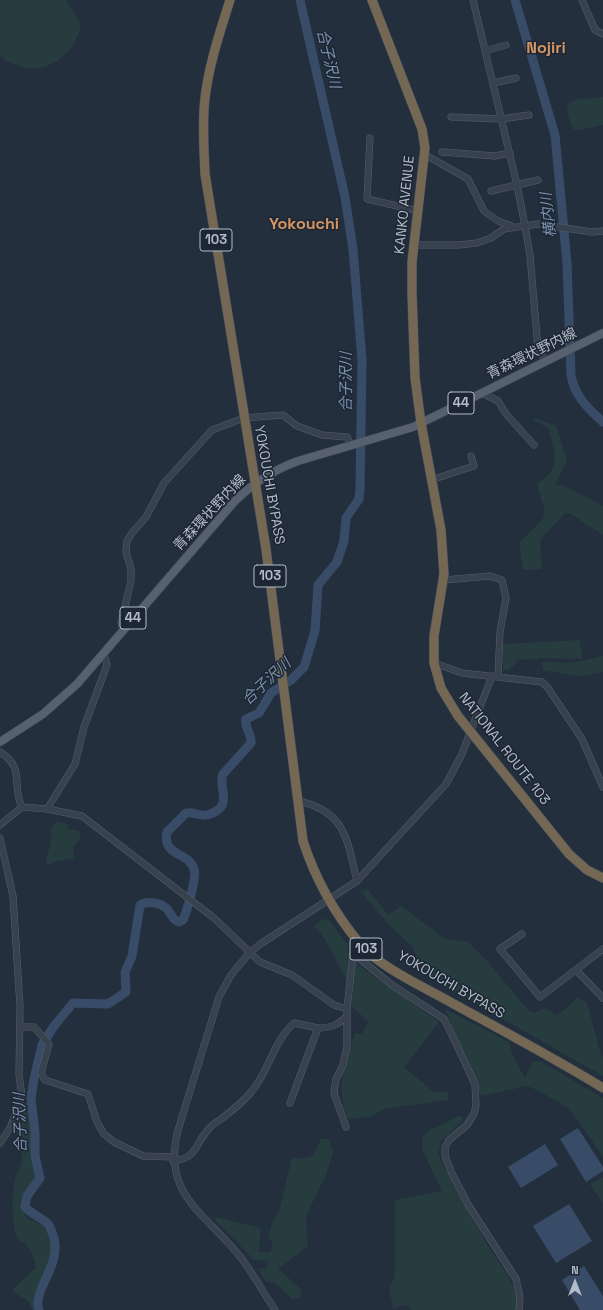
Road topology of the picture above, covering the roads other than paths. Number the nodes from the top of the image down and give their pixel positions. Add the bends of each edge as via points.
1 (230, 0) edge
2 (473, 0) edge
3 (582, 0) edge
4 (374, 1) edge
5 (603, 34) edge
6 (506, 45) dead end
7 (485, 51) junction
8 (516, 78) dead end
9 (493, 83) junction
10 (529, 115) dead end
11 (451, 117) dead end
12 (501, 119) junction
13 (370, 138) dead end
14 (442, 152) dead end
15 (510, 153) junction
16 (424, 154) junction
17 (538, 180) dead end
18 (517, 185) junction
19 (491, 191) dead end
20 (419, 211) junction
21 (525, 226) junction
22 (514, 227) junction
23 (603, 231) edge
24 (415, 245) junction
25 (603, 333) edge
26 (546, 362) junction
27 (482, 393) junction
28 (244, 418) junction
29 (421, 423) junction
30 (352, 445) junction
31 (534, 446) dead end
32 (471, 456) dead end
33 (431, 480) junction
34 (256, 482) junction
35 (444, 580) junction
36 (123, 632) junction
37 (104, 654) junction
38 (434, 663) junction
39 (495, 676) junction
40 (471, 732) junction
41 (0, 742) edge
42 (0, 752) edge
43 (603, 787) edge
44 (298, 801) junction
45 (22, 807) junction
46 (47, 809) junction
47 (0, 824) edge
48 (0, 838) edge
49 (603, 878) edge
50 (357, 881) junction
51 (329, 898) junction
52 (522, 934) dead end
53 (355, 937) junction
54 (250, 952) junction
55 (602, 953) edge
56 (354, 955) junction
57 (576, 970) junction
58 (603, 998) edge
59 (347, 1013) junction
60 (20, 1027) junction
61 (318, 1028) junction
62 (603, 1088) edge
63 (290, 1103) dead end
64 (346, 1127) dead end
65 (0, 1143) edge
66 (173, 1159) junction
67 (275, 1310) edge
68 (519, 1310) edge

1 - 28 highway, YOKOUCHI BYPASS / 103 via 207,86 204,143 208,199
2 - 7 street
3 - 5 street via 595,30
4 - 16 highway, KANKO AVENUE via 422,129 425,139
6 - 7 street
7 - 9 street
8 - 9 street
9 - 12 street
10 - 12 street
11 - 12 street
12 - 15 street
13 - 20 street via 367,199
14 - 15 street via 495,156
15 - 18 street
16 - 20 highway, KANKO AVENUE
16 - 22 street via 468,179 484,211 498,221
17 - 18 street
18 - 19 street
18 - 21 street
20 - 24 highway, KANKO AVENUE
21 - 22 street
21 - 23 street via 552,225 592,232
21 - 26 street via 538,349
22 - 24 street via 504,229 491,238 477,243
24 - 29 highway, KANKO AVENUE via 412,294 415,378
25 - 26 main road, 青森環状野内線 / 44
26 - 27 main road, 青森環状野内線 / 44
27 - 29 main road, 青森環状野内線 / 44
27 - 31 street via 498,401
28 - 30 street via 283,416 297,426 322,435 347,437
28 - 34 highway, YOKOUCHI BYPASS / 103
28 - 36 street via 212,430 206,435 164,483 146,517 127,541 126,552 131,569 131,581 121,623
29 - 30 main road, 青森環状野内線 / 44
29 - 33 highway, NATIONAL ROUTE 103
30 - 34 main road, 青森環状野内線 / 44 via 282,466
32 - 33 street via 474,466
33 - 35 highway, NATIONAL ROUTE 103 via 441,530
34 - 36 main road, 青森環状野内線 / 44 via 234,502
34 - 44 highway, YOKOUCHI BYPASS / 103 via 283,671
35 - 38 highway, NATIONAL ROUTE 103 via 434,636
35 - 39 street via 490,576 502,580 506,598
36 - 37 main road, 青森環状野内線 / 44
37 - 41 main road, 青森環状野内線 / 44 via 77,684 52,706
37 - 46 street via 107,665 84,727 75,764
38 - 39 street via 462,673
38 - 40 highway, NATIONAL ROUTE 103 via 437,679 447,699
39 - 40 street
39 - 43 street via 542,682 548,688 582,739
40 - 49 highway, NATIONAL ROUTE 103 via 569,854 587,870
40 - 50 street via 446,784
42 - 45 street via 15,766
44 - 50 street via 326,812 336,821 349,843
44 - 51 highway, YOKOUCHI BYPASS / 103 via 305,847 311,865
45 - 46 street
45 - 47 street
46 - 54 street via 82,816 219,922
48 - 60 street via 13,896
50 - 51 street
51 - 53 highway, YOKOUCHI BYPASS / 103 via 336,913
51 - 54 street
52 - 57 street via 500,949 540,997
53 - 56 street
53 - 62 highway, YOKOUCHI BYPASS / 103 via 374,955 410,980
54 - 59 street via 260,962 292,976
54 - 66 street via 231,975 219,997 178,1130
55 - 57 street
56 - 59 street
56 - 68 street via 392,985 444,1019 475,1084 474,1114 449,1140 445,1147 445,1156 469,1206 516,1279 520,1298
57 - 58 street
59 - 61 street via 341,1022 330,1028
59 - 64 street via 347,1046 334,1093
60 - 65 street via 19,1075 22,1096 10,1128
60 - 66 street via 34,1027 49,1044 41,1072 45,1080 88,1094 97,1122 104,1134 114,1142 143,1156
61 - 63 street
61 - 66 street via 294,1023 273,1052 252,1091 207,1130 189,1156 184,1160
66 - 67 street via 181,1190 239,1255

